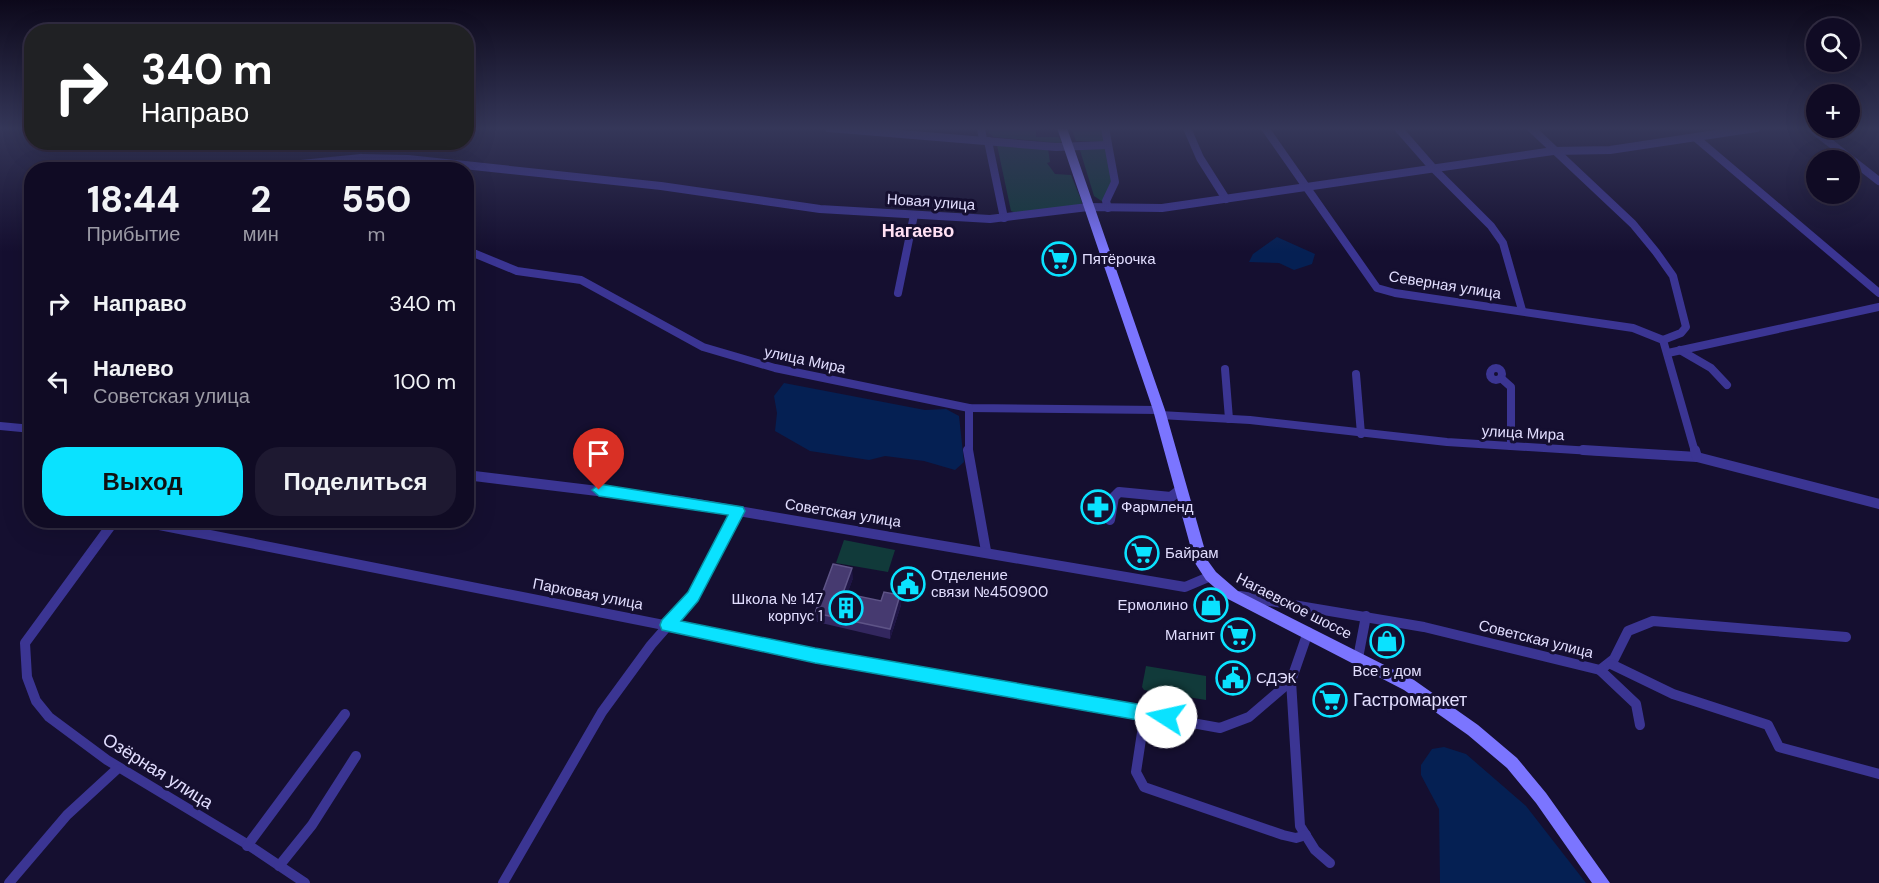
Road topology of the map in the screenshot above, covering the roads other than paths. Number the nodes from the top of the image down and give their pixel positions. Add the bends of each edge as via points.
1 (509, 169) edge
2 (992, 169) edge
3 (1076, 169) edge
4 (1113, 169) edge
5 (1207, 169) edge
6 (1295, 169) edge
7 (1425, 169) edge
8 (1434, 169) edge
9 (1573, 169) edge
10 (1735, 169) edge
11 (1864, 169) edge
12 (1879, 181) edge
13 (1308, 188) junction
14 (1226, 200) junction
15 (1088, 207) junction
16 (1108, 208) junction
17 (914, 215) junction
18 (1004, 218) junction
19 (474, 253) edge
20 (898, 293) dead end
21 (1879, 293) edge
22 (1879, 307) edge
23 (1522, 310) junction
24 (1663, 340) junction
25 (1680, 350) junction
26 (1668, 353) junction
27 (1225, 369) dead end
28 (1356, 374) dead end
29 (1502, 379) dead end
30 (1727, 385) dead end
31 (969, 408) junction
32 (1160, 412) junction
33 (1228, 419) junction
34 (0, 426) edge
35 (24, 428) edge
36 (1361, 434) junction
37 (1511, 446) junction
38 (1697, 457) junction
39 (474, 476) edge
40 (1181, 489) junction
41 (1879, 504) edge
42 (738, 511) junction
43 (1110, 520) dead end
44 (110, 528) edge
45 (175, 528) edge
46 (987, 551) junction
47 (1211, 576) junction
48 (1233, 595) junction
49 (1366, 616) junction
50 (668, 625) junction
51 (1308, 632) junction
52 (1846, 637) dead end
53 (1358, 658) junction
54 (1611, 664) junction
55 (1600, 670) junction
56 (1291, 681) junction
57 (1145, 713) junction
58 (345, 714) dead end
59 (1640, 725) dead end
60 (356, 756) dead end
61 (117, 769) junction
62 (1879, 774) edge
63 (1306, 835) junction
64 (247, 846) junction
65 (1330, 863) dead end
66 (279, 866) junction
67 (9, 883) edge
68 (304, 883) edge
69 (502, 883) edge
70 (1602, 883) edge

1 - 17 street, Новая улица via 820,209
2 - 18 street
3 - 15 street, Нагаевское шоссе
4 - 16 street via 1115,182 1106,201
5 - 14 street
6 - 13 street, Северная улица
7 - 13 street, Новая улица
8 - 23 street via 1491,225 1503,243
9 - 24 street via 1633,224 1673,276 1686,327
10 - 21 street
11 - 12 street
13 - 14 street, Новая улица
13 - 23 street, Северная улица via 1377,288
14 - 16 street, Новая улица via 1162,208
15 - 16 street, Новая улица
15 - 18 street, Новая улица
15 - 32 street, Нагаевское шоссе
17 - 18 street, Новая улица
17 - 20 street
19 - 31 street, улица Мира via 517,271 581,280 703,347 742,360
22 - 25 street
23 - 24 street, Северная улица via 1633,328
24 - 26 street
25 - 26 street
25 - 30 street via 1711,368
26 - 38 street
27 - 33 street
28 - 36 street
29 - 37 street via 1511,387
31 - 32 street, улица Мира
31 - 46 street via 967,443
32 - 33 street, улица Мира
32 - 40 street, Нагаевское шоссе
33 - 36 street, улица Мира
34 - 35 street
36 - 37 street, улица Мира
37 - 38 street, улица Мира
38 - 41 street, улица Мира
39 - 42 street, Советская улица
40 - 43 street via 1171,497 1119,492 1114,497
40 - 47 street, Нагаевское шоссе via 1202,563
42 - 46 street, Советская улица
42 - 50 street via 693,597
44 - 61 street, Озёрная улица via 35,627 25,643 22,662 42,709
45 - 50 street, Парковая улица
46 - 47 street, Советская улица via 1185,587
47 - 48 street, Нагаевское шоссе
48 - 49 street, Советская улица
48 - 51 street, Нагаевское шоссе
49 - 53 street
49 - 55 street, Советская улица
50 - 57 street, Парковая улица via 815,656
50 - 69 street via 602,712
51 - 53 street, Нагаевское шоссе
51 - 56 street
52 - 54 street, Советская улица via 1653,621 1628,631
53 - 70 street, Нагаевское шоссе via 1441,706 1512,764
54 - 55 street, Советская улица
54 - 62 street via 1673,693 1768,725 1779,747
55 - 59 street via 1636,704
56 - 57 street, Парковая улица via 1249,717 1220,728
56 - 63 street via 1300,826
57 - 63 street via 1136,768 1140,784 1283,836
58 - 64 street
60 - 66 street via 312,825
61 - 64 street, Озёрная улица
61 - 67 street via 67,815
63 - 65 street
64 - 66 street, Озёрная улица
66 - 68 street, Озёрная улица

